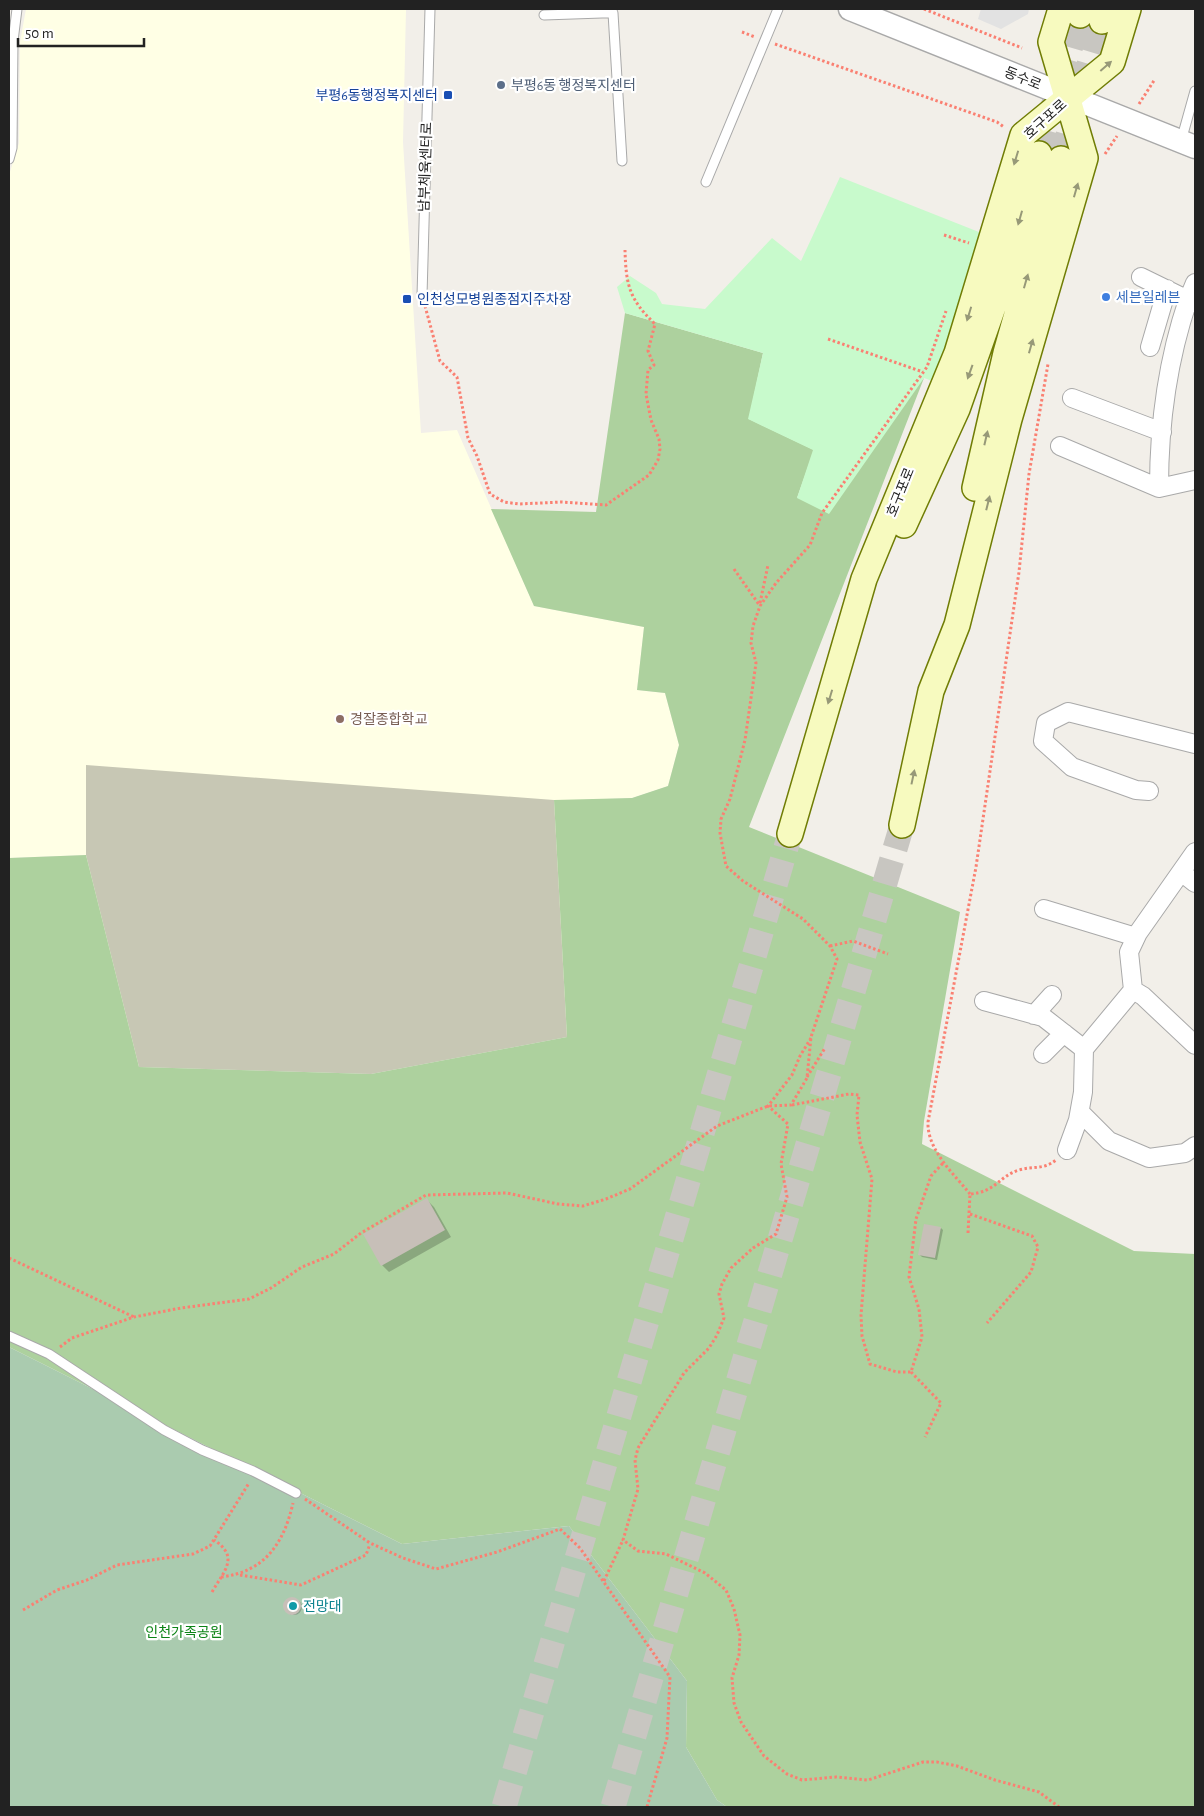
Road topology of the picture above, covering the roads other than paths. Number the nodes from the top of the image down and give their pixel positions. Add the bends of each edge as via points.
1 (17, 9) edge
2 (430, 9) edge
3 (778, 9) edge
4 (850, 9) edge
5 (1128, 9) edge
6 (602, 11) edge
7 (1086, 12) edge
8 (544, 15) dead end
9 (1195, 91) edge
10 (1068, 97) junction
11 (1188, 144) edge
12 (9, 159) edge
13 (622, 161) dead end
14 (706, 182) dead end
15 (1142, 277) dead end
16 (1195, 282) edge
17 (1167, 289) junction
18 (422, 296) road end
19 (1192, 302) edge
20 (1150, 347) dead end
21 (1072, 398) dead end
22 (1162, 432) junction
23 (1060, 446) dead end
24 (1195, 480) edge
25 (1159, 488) junction
26 (840, 666) junction
27 (931, 691) junction
28 (1195, 744) edge
29 (1149, 792) dead end
30 (902, 825) tunnel mouth
31 (790, 834) tunnel mouth
32 (1195, 852) edge
33 (1181, 872) junction
34 (1195, 883) edge
35 (1044, 909) dead end
36 (1136, 937) junction
37 (1133, 990) junction
38 (1052, 995) dead end
39 (984, 1000) dead end
40 (1034, 1014) junction
41 (1064, 1033) junction
42 (1195, 1045) edge
43 (1084, 1049) junction
44 (1043, 1054) dead end
45 (1080, 1112) junction
46 (1195, 1146) edge
47 (1067, 1150) road end
48 (9, 1336) edge
49 (296, 1493) road end

1 - 12 lane
2 - 18 lane, 남부체육센터로
3 - 14 lane
4 - 10 street, 동수로
10 -> 5 main road via 1112,62
6 - 8 lane
6 - 13 lane via 612,13
7 - 10 main road via 1051,42
9 - 11 lane
10 - 11 street, 동수로
10 -> 26 main road, 호구포로 via 1023,135 957,353 864,579
27 -> 10 main road, 호구포로 via 957,625 1009,419 1085,158
15 - 17 street
16 - 19 street
17 - 19 street
17 - 20 street
19 - 22 street via 1175,338
21 - 22 street
22 - 25 street
23 - 25 street
24 - 25 street
27 -> 26 main road, 호구포로 via 1050,157 956,409
26 -> 31 main road, 호구포로
30 -> 27 main road, 호구포로
28 - 29 street via 1068,712 1046,723 1042,741 1072,767
32 - 33 street
33 - 34 street
33 - 36 street
35 - 36 street
36 - 37 street via 1129,952
37 - 42 street
37 - 43 street
38 - 40 street
39 - 40 street
40 - 41 street
41 - 43 street
41 - 44 street
43 - 45 street
45 - 46 street via 1109,1141 1148,1158 1185,1153
45 - 47 street
48 - 49 lane via 49,1354 164,1430

